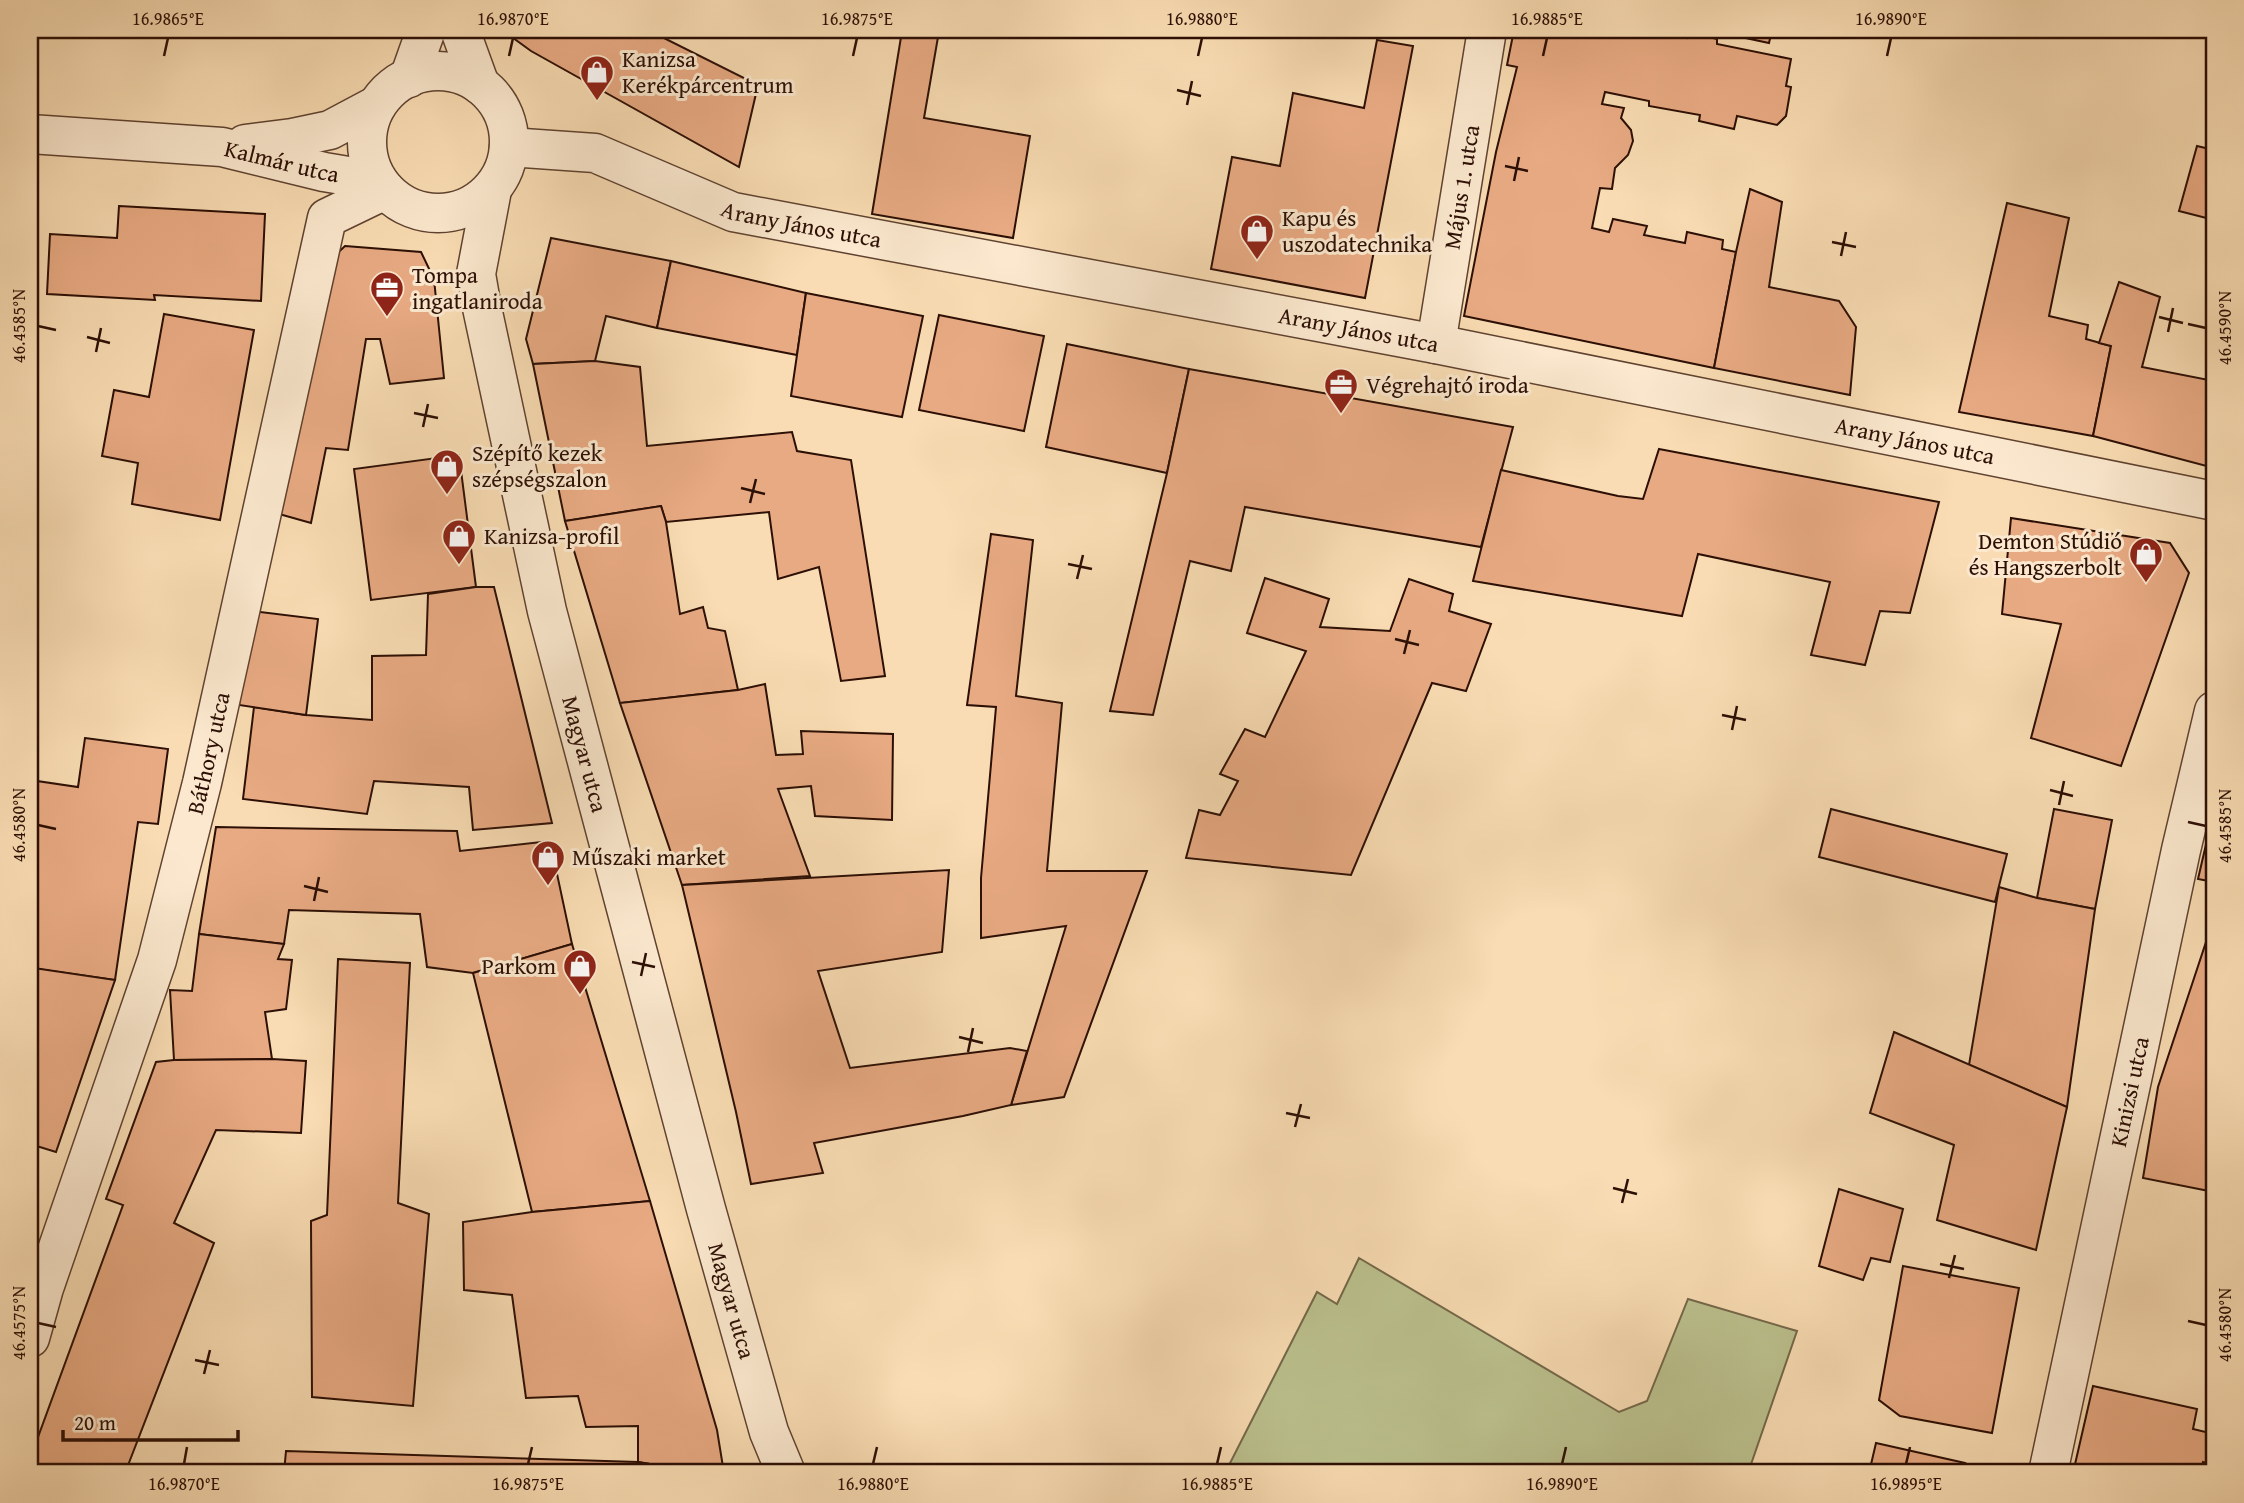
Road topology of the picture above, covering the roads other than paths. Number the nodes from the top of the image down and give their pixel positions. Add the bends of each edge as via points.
1 (426, 30) edge
2 (460, 30) edge
3 (1486, 30) edge
4 (409, 78) junction
5 (480, 85) junction
6 (377, 105) junction
7 (30, 134) edge
8 (222, 147) junction
9 (509, 147) junction
10 (382, 186) junction
11 (492, 190) junction
12 (428, 213) junction
13 (476, 274) junction
14 (1436, 344) junction
15 (2214, 501) edge
16 (2214, 711) edge
17 (30, 1338) edge
18 (786, 1473) edge
19 (2048, 1473) edge

1 - 4 street
2 - 5 street
3 - 14 street, Május 1. utca
4 - 5 street via 446,72
4 - 6 street
5 - 9 street via 497,102 507,123
6 - 8 street, Kalmár utca via 330,130
6 - 10 street via 368,127 367,151
7 - 8 street
8 - 10 street, Kalmár utca
9 - 11 street
9 - 14 street, Arany János utca via 595,153 733,212
10 - 12 street via 401,202
10 - 17 street, Báthory utca via 327,218 202,783 157,960
11 - 12 street via 474,204 452,212
11 - 13 street, Magyar utca
12 - 13 street, Magyar utca
13 - 18 street, Magyar utca via 547,611 706,1209 769,1432
14 - 15 street, Arany János utca
16 - 19 street, Kinizsi utca

